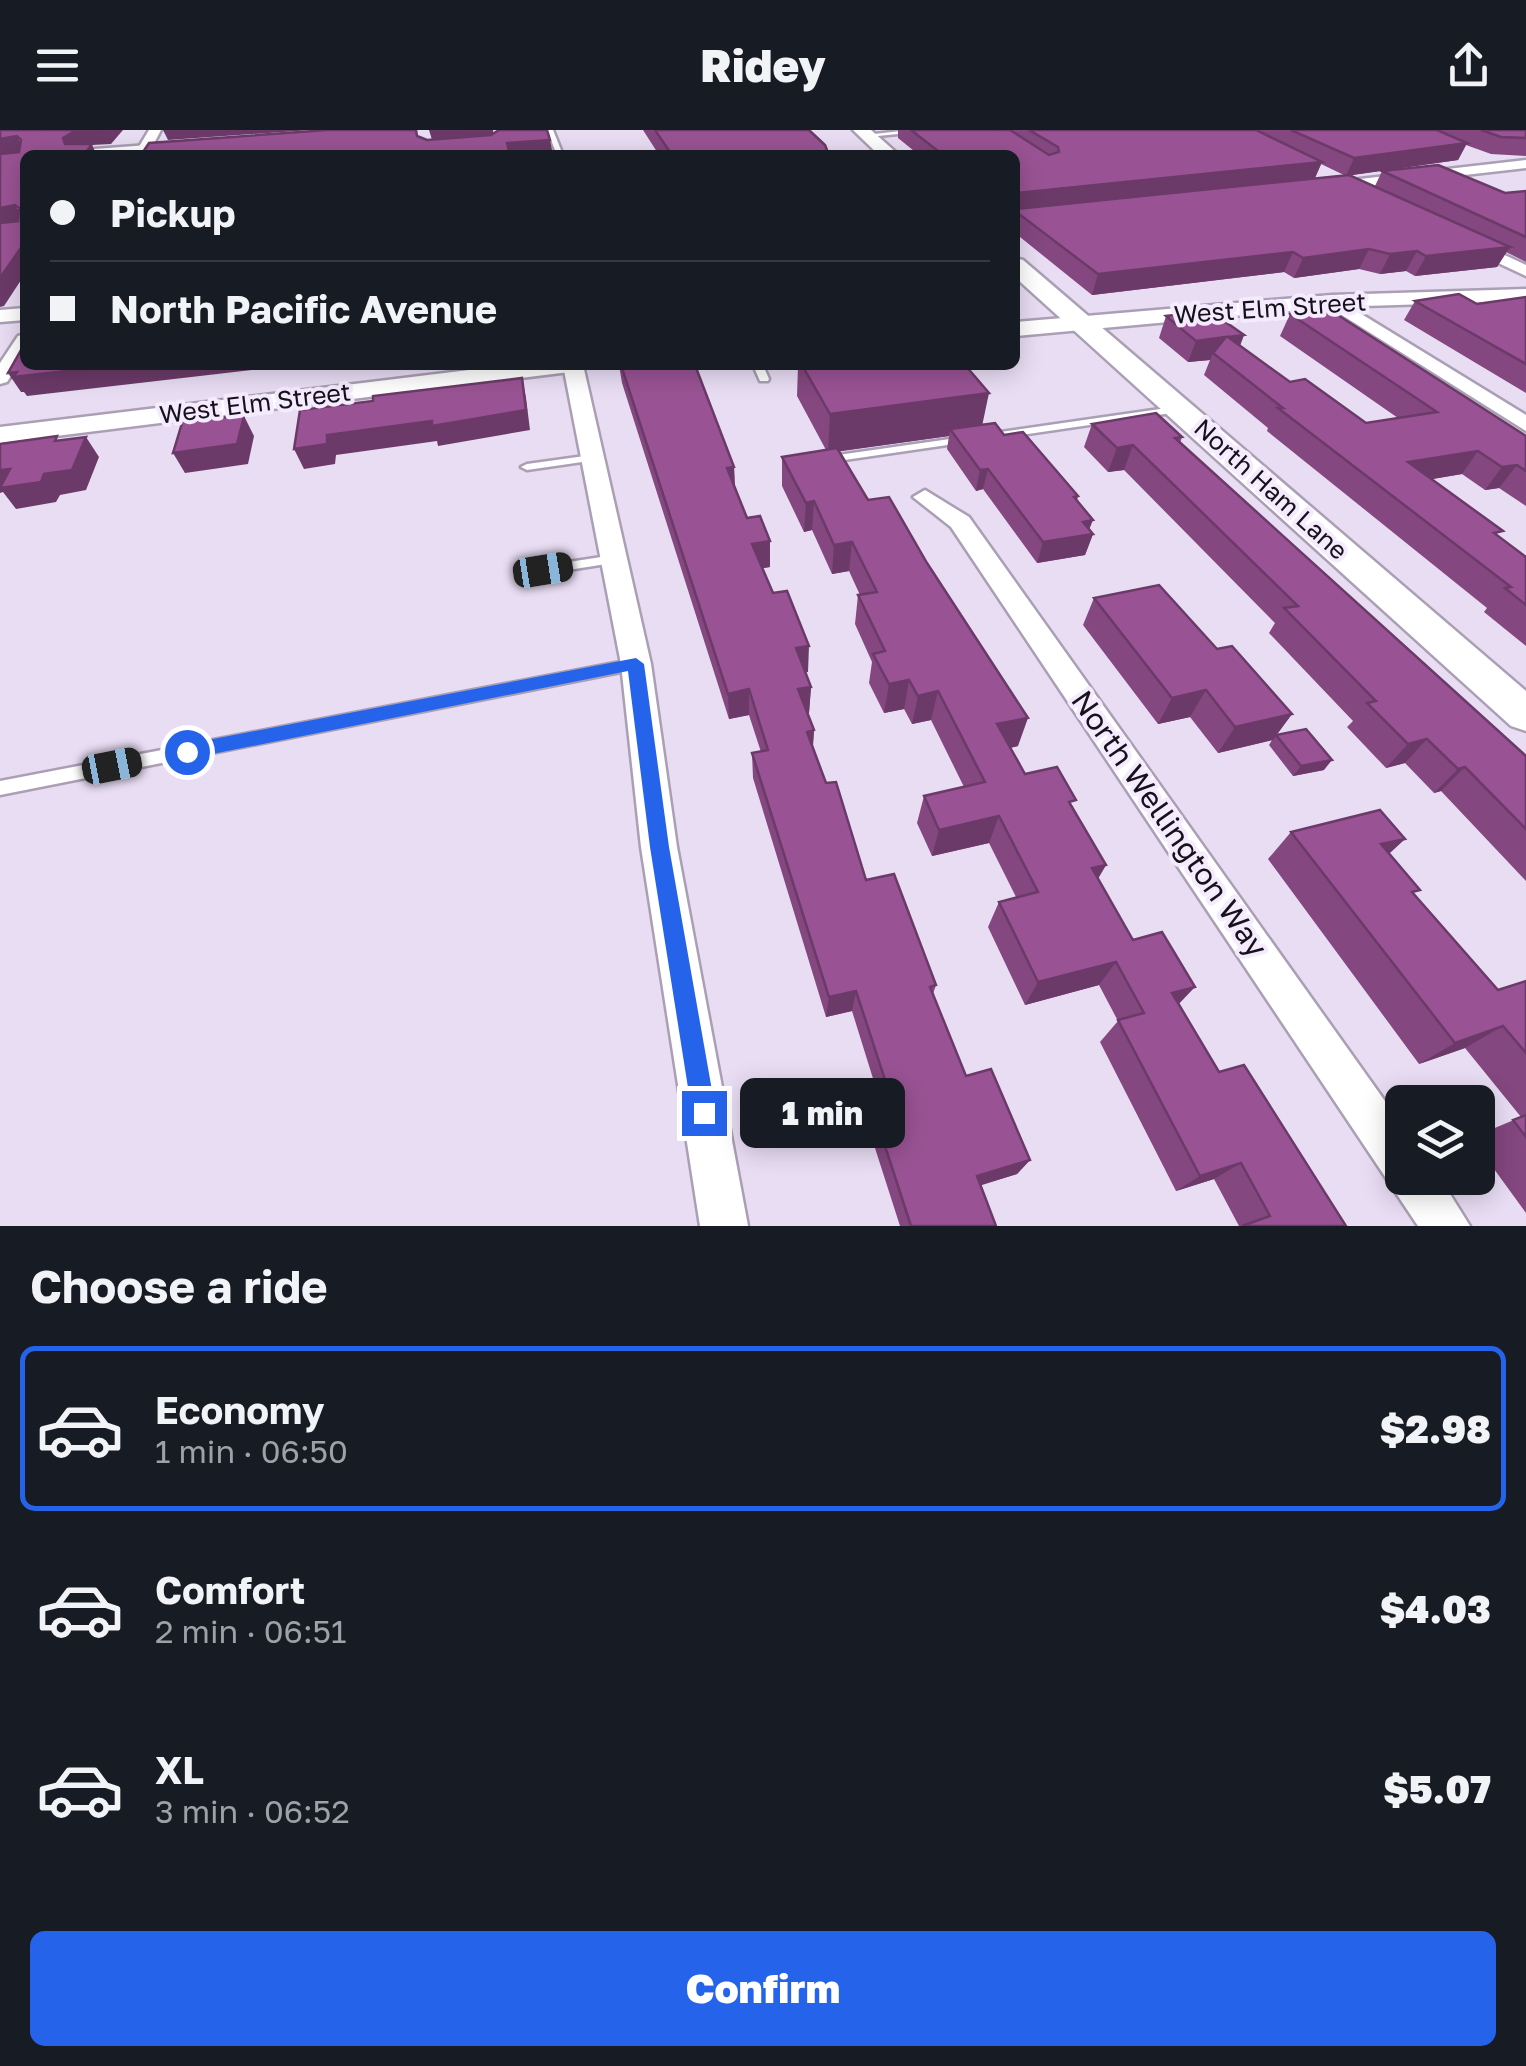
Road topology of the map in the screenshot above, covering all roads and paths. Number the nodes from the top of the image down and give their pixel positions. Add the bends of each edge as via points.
1 (934, 130) edge
2 (864, 132) edge
3 (200, 146) edge
4 (167, 150) edge
5 (884, 150) edge
6 (1459, 152) edge
7 (1526, 164) edge
8 (1496, 167) junction
9 (1312, 169) edge
10 (1526, 179) edge
11 (1345, 184) junction
12 (1306, 189) edge
13 (1378, 200) edge
14 (1444, 232) edge
15 (1020, 268) edge
16 (1526, 271) edge
17 (1526, 295) edge
18 (1332, 301) junction
19 (1084, 324) junction
20 (1020, 329) edge
21 (20, 348) edge
22 (530, 370) edge
23 (572, 370) edge
24 (760, 370) edge
25 (0, 378) edge
26 (764, 379) dead end
27 (1181, 409) junction
28 (1526, 424) edge
29 (0, 435) edge
30 (592, 458) junction
31 (819, 461) edge
32 (527, 468) dead end
33 (925, 497) dead end
34 (614, 559) junction
35 (543, 570) dead end
36 (636, 664) junction
37 (1526, 715) edge
38 (0, 788) edge
39 (1385, 1137) edge
40 (1425, 1195) edge
41 (724, 1226) edge
42 (1446, 1226) edge

1 - 2 lane
2 - 5 main road
3 - 4 street
6 - 8 street
7 - 8 street
8 - 10 street
8 - 11 street
9 - 11 street
11 - 12 street
11 - 13 street
14 - 16 street
15 - 19 main road, North Ham Lane
17 - 18 street, West Elm Street
18 - 19 street, West Elm Street
18 - 28 street
19 - 20 street, West Elm Street
19 - 27 main road, North Ham Lane
21 - 25 street
22 - 29 street, West Elm Street
23 - 30 street
24 - 26 lane
27 - 31 lane
27 - 37 main road, North Ham Lane
30 - 32 lane
30 - 34 street
33 - 39 street, North Wellington Way via 960,522
34 - 35 lane
34 - 36 street
36 - 38 lane
36 - 41 street via 659,847
40 - 42 street

